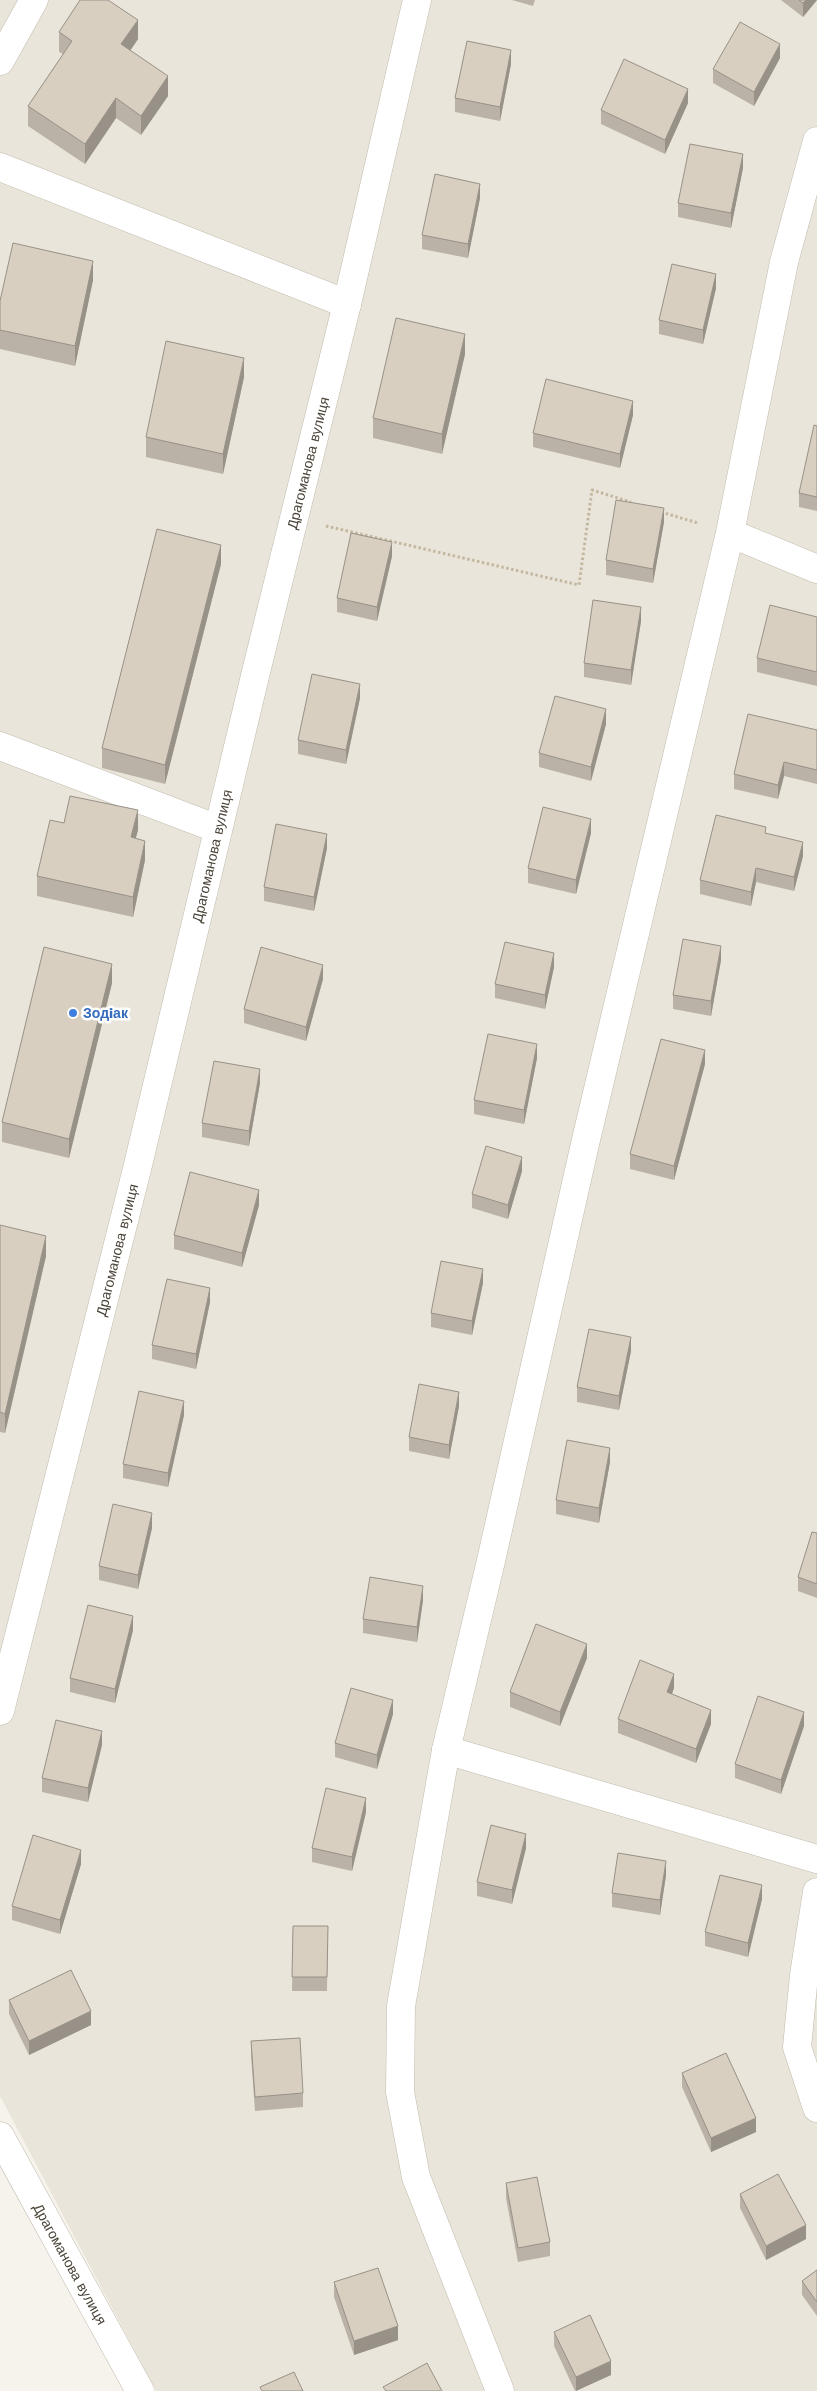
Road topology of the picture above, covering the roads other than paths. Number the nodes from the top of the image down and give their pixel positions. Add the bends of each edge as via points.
1 (34, 0) edge
2 (417, 0) edge
3 (0, 61) edge
4 (817, 141) edge
5 (0, 167) edge
6 (347, 304) junction
7 (730, 533) junction
8 (817, 569) edge
9 (0, 746) edge
10 (218, 829) junction
11 (0, 1711) edge
12 (446, 1750) junction
13 (817, 1859) edge
14 (817, 1892) edge
15 (817, 2108) edge
16 (0, 2136) edge
17 (140, 2391) edge
18 (500, 2391) edge

1 - 3 street
2 - 6 street, Драгоманова вулиця
4 - 7 street via 784,262
5 - 6 street
6 - 10 street, Драгоманова вулиця
7 - 8 street
7 - 12 street
9 - 10 street
10 - 11 street, Драгоманова вулиця via 137,1169
12 - 13 street
12 - 18 street via 401,2006 400,2092 416,2177
14 - 15 street via 796,2047
16 - 17 street, Драгоманова вулиця

